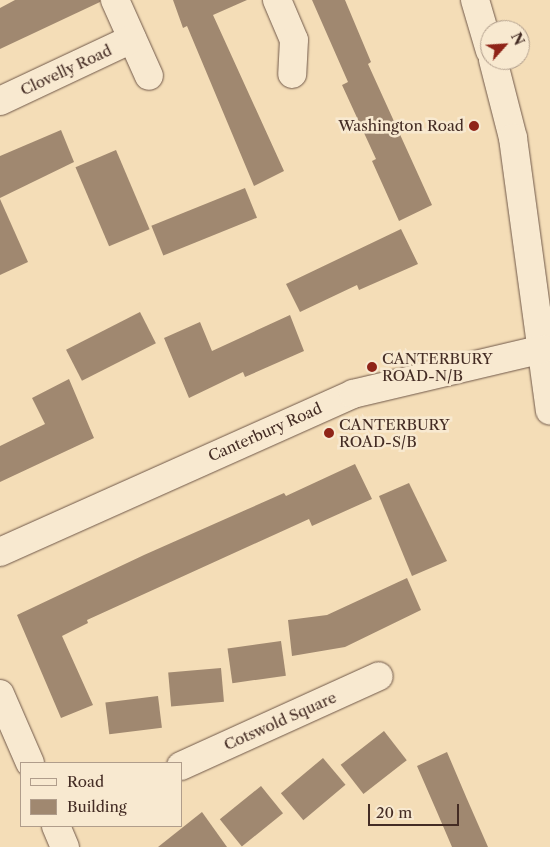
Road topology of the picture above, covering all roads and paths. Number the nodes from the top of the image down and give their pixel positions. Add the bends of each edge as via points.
1 (115, 0) edge
2 (277, 0) edge
3 (475, 0) edge
4 (481, 20) edge
5 (132, 39) junction
6 (496, 70) edge
7 (292, 74) dead end
8 (149, 76) dead end
9 (0, 102) edge
10 (543, 349) junction
11 (550, 411) edge
12 (0, 552) edge
13 (379, 676) dead end
14 (0, 694) edge
15 (30, 762) edge
16 (182, 766) edge
17 (56, 827) edge
18 (65, 847) edge

1 - 5 street
2 - 7 street via 294,40
3 - 4 street
5 - 8 street
5 - 9 street, Clovelly Road
6 - 10 street via 513,138
10 - 11 street
10 - 12 street, Canterbury Road via 353,394
13 - 16 street, Cotswold Square
14 - 15 street
17 - 18 street

